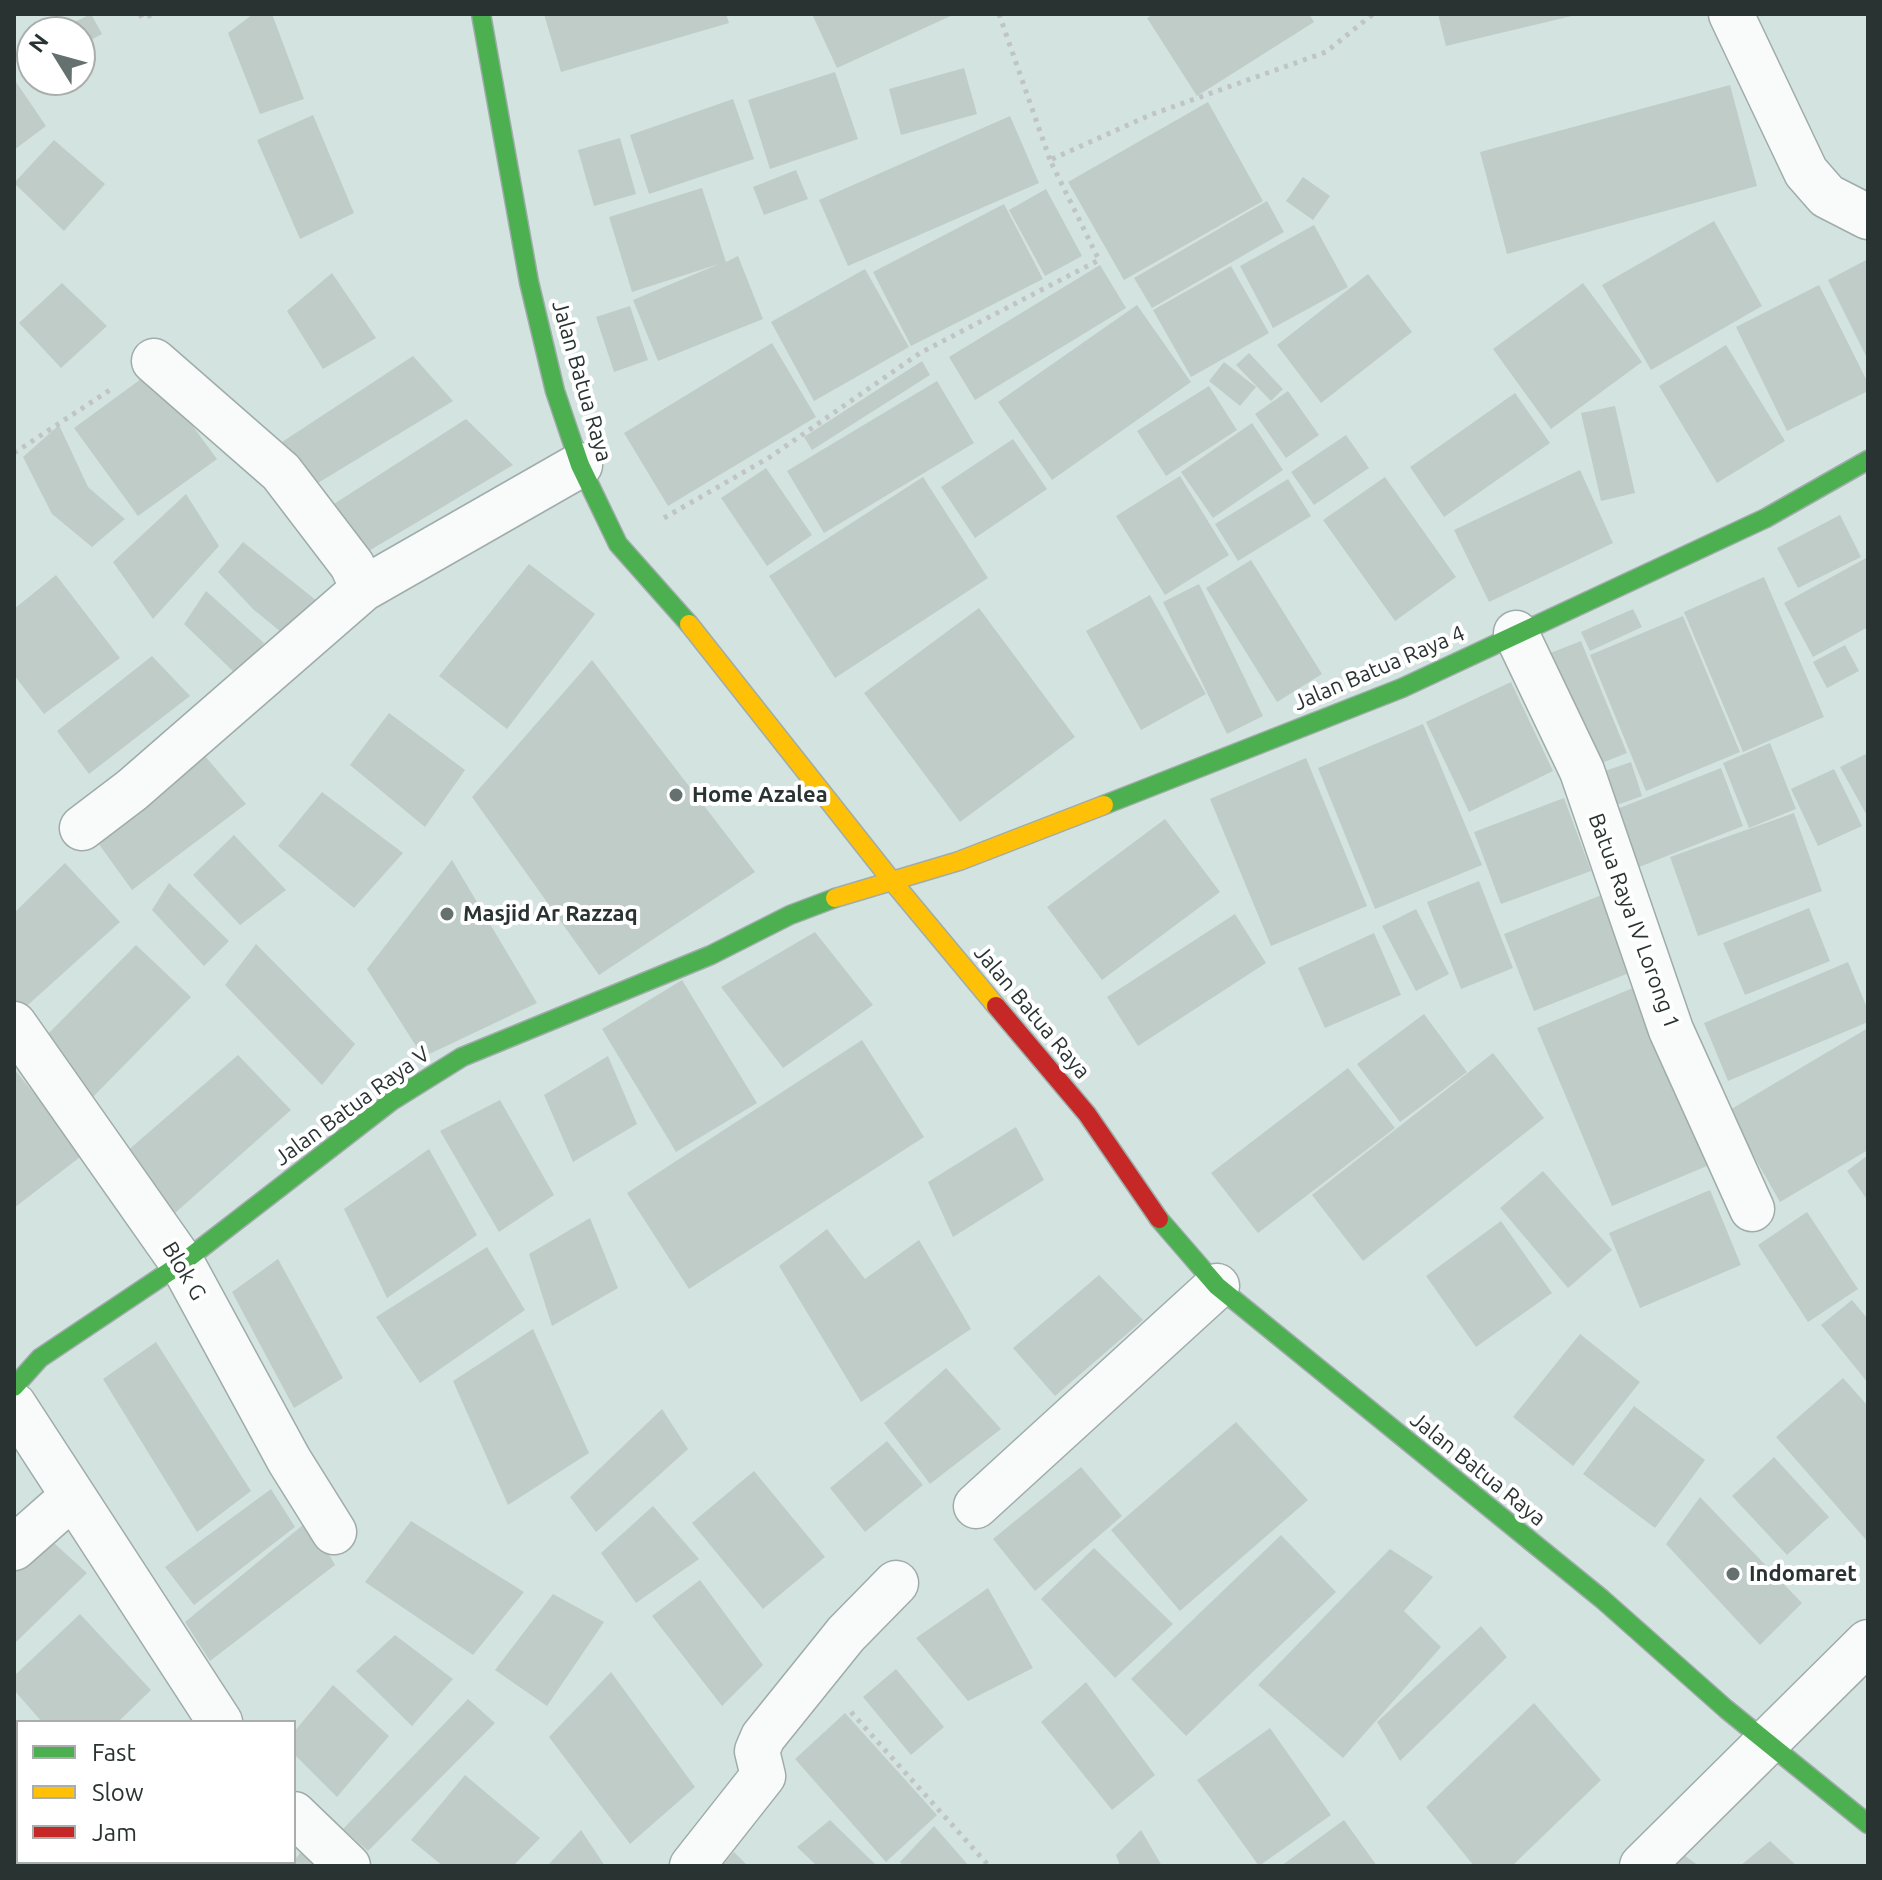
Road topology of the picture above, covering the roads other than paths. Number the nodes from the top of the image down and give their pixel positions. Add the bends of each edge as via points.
1 (481, 14) edge
2 (1731, 14) edge
3 (1868, 217) edge
4 (154, 361) road end
5 (1868, 460) edge
6 (580, 465) junction
7 (363, 589) junction
8 (1516, 633) junction
9 (82, 828) dead end
10 (892, 881) junction
11 (14, 1024) edge
12 (1752, 1209) dead end
13 (182, 1263) junction
14 (1217, 1286) junction
15 (14, 1387) edge
16 (14, 1405) edge
17 (73, 1496) junction
18 (976, 1506) dead end
19 (334, 1532) dead end
20 (14, 1548) edge
21 (896, 1583) dead end
22 (1868, 1642) edge
23 (219, 1720) edge
24 (1768, 1744) junction
25 (296, 1816) edge
26 (1868, 1824) edge
27 (348, 1866) edge
28 (692, 1866) edge
29 (1642, 1866) edge

1 - 6 main road, Jalan Batua Raya via 529,282 555,391
2 - 3 street via 1806,172 1827,196
4 - 7 street via 281,472 352,565
5 - 8 main road, Jalan Batua Raya 4 via 1766,518
6 - 7 street
6 - 10 main road, Jalan Batua Raya via 618,544 719,659
7 - 9 street
8 - 10 main road, Jalan Batua Raya 4 via 1402,688 1013,840
8 - 12 street, Batua Raya IV Lorong 1 via 1582,771 1671,1030
10 - 13 main road, Jalan Batua Raya V via 790,915 711,955 462,1057 393,1100
10 - 14 main road, Jalan Batua Raya via 1087,1114 1163,1225
11 - 13 street, Blok G
13 - 15 main road, Jalan Batua Raya V via 40,1358
13 - 19 street, Blok G
14 - 18 street
14 - 24 main road, Jalan Batua Raya via 1602,1599
16 - 17 street
17 - 20 street
17 - 23 street
21 - 28 street via 814,1670 763,1737 757,1751 763,1776
22 - 24 street
24 - 26 main road, Jalan Batua Raya
24 - 29 street
25 - 27 street

